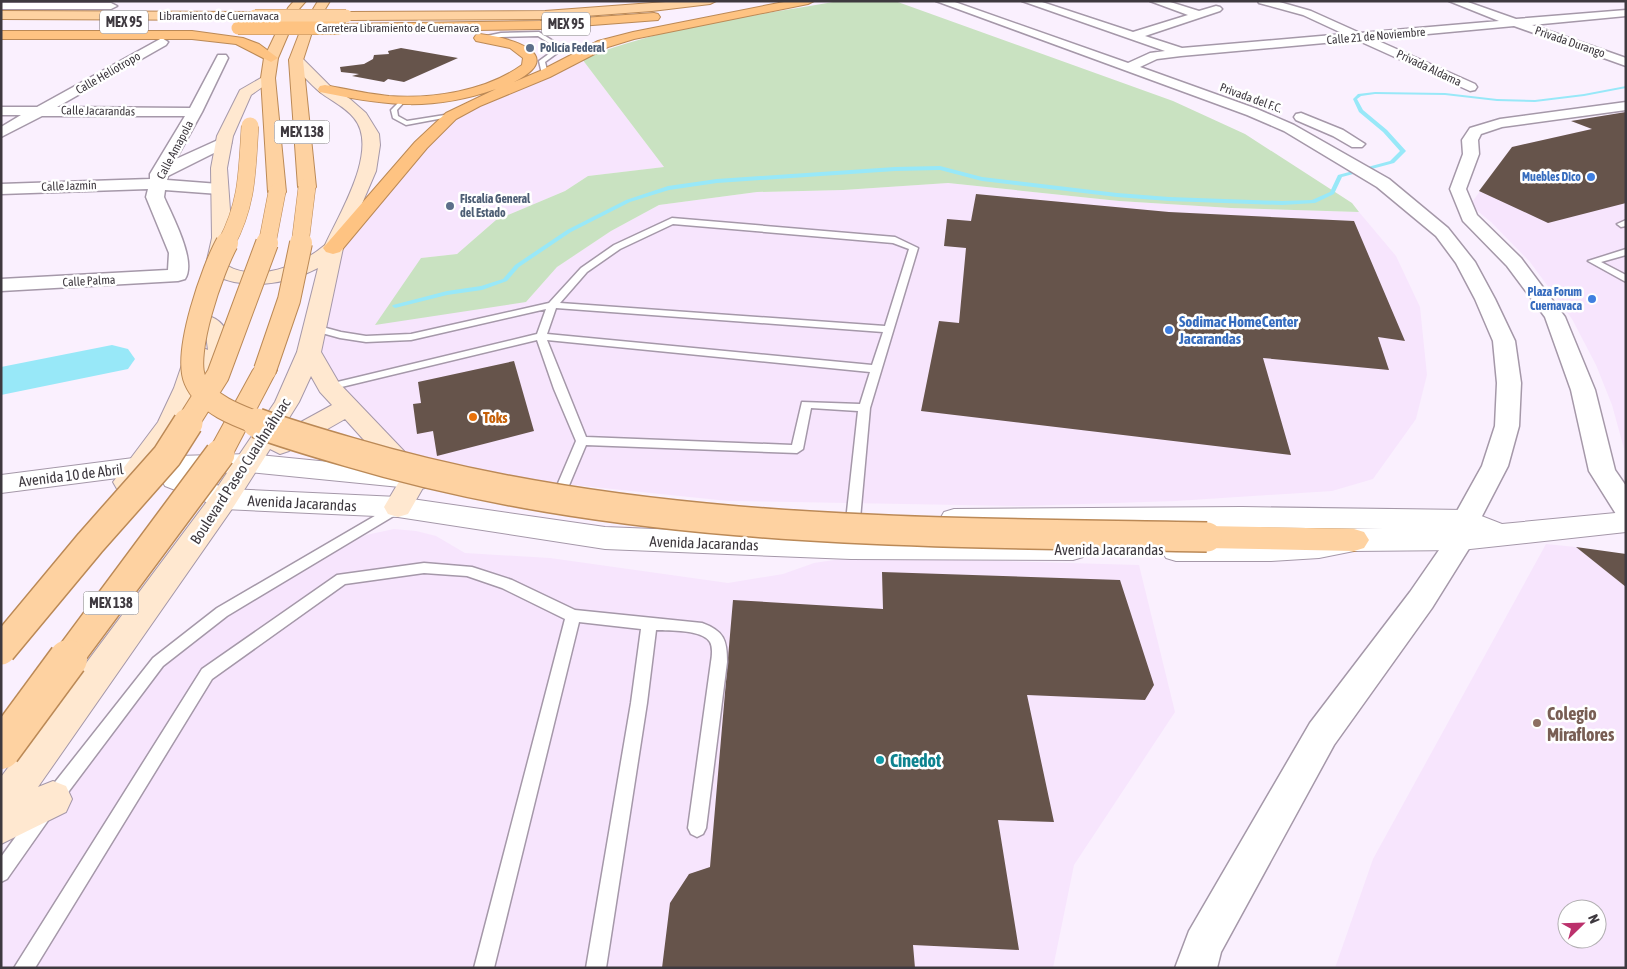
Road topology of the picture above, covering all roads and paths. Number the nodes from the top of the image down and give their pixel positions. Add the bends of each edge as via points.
1 (337, 1) edge
2 (460, 1) edge
3 (710, 1) edge
4 (793, 1) edge
5 (808, 1) edge
6 (941, 1) edge
7 (1027, 1) edge
8 (1155, 1) edge
9 (1263, 1) edge
10 (1454, 1) edge
11 (296, 3) edge
12 (537, 3) dead end
13 (129, 4) dead end
14 (722, 4) dead end
15 (185, 5) dead end
16 (1, 6) edge
17 (111, 6) junction
18 (320, 6) edge
19 (1294, 6) edge
20 (1216, 8) dead end
21 (1626, 13) edge
22 (1198, 14) junction
23 (7, 15) edge
24 (397, 16) junction
25 (245, 20) junction
26 (344, 20) junction
27 (1, 22) edge
28 (1515, 23) junction
29 (1, 27) edge
30 (1, 35) edge
31 (1134, 36) junction
32 (1362, 37) junction
33 (480, 38) junction
34 (162, 42) dead end
35 (1182, 52) junction
36 (222, 58) dead end
37 (271, 58) junction
38 (1143, 60) junction
39 (1626, 62) edge
40 (1128, 68) junction
41 (287, 71) junction
42 (545, 74) junction
43 (1470, 87) dead end
44 (325, 89) junction
45 (402, 101) junction
46 (1274, 106) dead end
47 (1626, 106) edge
48 (1, 111) edge
49 (40, 111) junction
50 (195, 112) junction
51 (258, 114) junction
52 (1293, 114) dead end
53 (450, 116) junction
54 (1, 133) edge
55 (224, 142) junction
56 (1357, 144) dead end
57 (158, 179) junction
58 (1, 189) edge
59 (219, 189) junction
60 (333, 248) junction
61 (1626, 252) edge
62 (216, 268) junction
63 (178, 275) joint
64 (1626, 279) edge
65 (1, 285) edge
66 (552, 305) junction
67 (204, 326) junction
68 (889, 329) junction
69 (541, 336) junction
70 (312, 340) junction
71 (877, 369) junction
72 (329, 387) junction
73 (346, 407) junction
74 (864, 408) junction
75 (582, 441) junction
76 (237, 463) junction
77 (155, 468) junction
78 (414, 479) junction
79 (1, 484) edge
80 (214, 495) junction
81 (559, 495) junction
82 (633, 504) junction
83 (398, 507) junction
84 (1626, 507) edge
85 (852, 519) junction
86 (1626, 522) edge
87 (1463, 530) junction
88 (618, 538) junction
89 (1354, 540) junction
90 (851, 548) junction
91 (573, 616) junction
92 (649, 624) junction
93 (1, 627) edge
94 (1, 650) edge
95 (1, 750) edge
96 (53, 799) junction
97 (1, 808) edge
98 (1, 825) edge
99 (697, 828) dead end
100 (1, 873) edge
101 (24, 968) edge
102 (484, 968) edge
103 (596, 968) edge
104 (1196, 968) edge

1 - 18 main road
2 - 24 main road via 438,11
3 - 12 main road via 596,9
3 - 24 main road, Libramiento de Cuernavaca / MEX 95 via 545,15
4 - 26 highway, Carretera Libramiento de Cuernavaca / MEX 95 via 595,22 474,27
5 - 42 highway via 603,44
6 - 40 street
7 - 31 street
8 - 22 street
9 - 19 street, Privada Aldama
10 - 28 street, Privada Durango
11 - 37 main road, Boulevard Paseo Cuauhnáhuac / MEX 138
13 - 17 main road
14 - 26 highway, Carretera Libramiento de Cuernavaca / MEX 95 via 549,19
15 - 25 main road via 187,10
16 - 17 street
17 - 23 main road
18 - 41 main road, Boulevard Paseo Cuauhnáhuac / MEX 138
19 - 32 street, Privada Aldama
20 - 22 street
21 - 28 street, Calle 21 de Noviembre
22 - 31 street
23 - 25 main road, Libramiento de Cuernavaca / MEX 95
24 - 26 main road, Libramiento de Cuernavaca / MEX 95
25 - 26 highway, Carretera Libramiento de Cuernavaca / MEX 95, bridge
25 - 26 main road, Libramiento de Cuernavaca / MEX 95, bridge
25 - 27 highway, Carretera Libramiento de Cuernavaca / MEX 95
25 - 29 highway, Carretera Libramiento de Cuernavaca / MEX 95
26 - 33 highway
28 - 32 street, Calle 21 de Noviembre
28 - 39 street, Privada Durango
30 - 37 highway via 192,35 239,41
31 - 35 street
32 - 35 street, Calle 21 de Noviembre
32 - 43 street, Privada Aldama
33 - 42 lane via 501,34 539,34 561,48 542,61
33 - 45 highway via 499,40 526,51 530,58 528,67 515,76 482,89
34 - 49 street, Calle Heliotropo
35 - 38 street, Calle 21 de Noviembre
36 - 50 street, Calle Amapola
37 - 41 main road, Boulevard Paseo Cuauhnáhuac / MEX 138
38 - 40 street, Calle 21 de Noviembre
38 - 46 street, Privada del F.C.
40 - 87 street via 1252,112 1289,128 1356,166 1383,183 1442,232 1465,262 1504,341 1509,383 1507,426 1494,466
41 - 44 main road, Boulevard Paseo Cuauhnáhuac
41 - 51 main road
41 - 51 main road, Boulevard Paseo Cuauhnáhuac / MEX 138
41 - 55 main road via 245,93
41 - 95 main road, Boulevard Paseo Cuauhnáhuac / MEX 138, bridge via 307,186 303,231 289,300 266,370 220,454
42 - 53 highway
44 - 45 highway
44 - 60 main road, Boulevard Paseo Cuauhnáhuac via 362,116 371,134 372,145 367,171
45 - 53 lane via 394,110 395,116 406,122
47 - 84 street via 1500,123 1475,131 1470,140 1471,154 1458,189 1468,218 1514,262 1554,317 1583,390 1602,471
48 - 49 street, Calle Jacarandas
49 - 50 street, Calle Jacarandas
49 - 54 street, Calle Heliotropo
50 - 57 street, Calle Amapola
51 - 89 main road, bridge via 244,200 213,275 198,327 192,366 200,389 225,408 265,426 435,476 513,493 696,518 907,532
51 - 94 main road, Boulevard Paseo Cuauhnáhuac / MEX 138, bridge via 277,192 269,238 218,374 168,456
52 - 56 street, Privada del F.C.
53 - 60 highway
55 - 57 street, Calle Jazmín
55 - 59 main road
57 - 58 street, Calle Jazmín via 137,183
57 - 59 street, Calle Jazmín
57 - 63 street, Calle Amapola via 155,197 178,253
59 - 62 main road via 222,238
60 - 62 main road via 310,264 272,276 237,277
60 - 70 main road, Boulevard Paseo Cuauhnáhuac
61 - 64 lane via 1593,261
62 - 67 main road
63 - 65 street, Calle Palma
66 - 68 lane
66 - 68 lane via 584,270 610,251 672,221 895,240 914,248
66 - 69 lane
66 - 70 lane via 411,337 366,339 340,335
67 - 77 main road via 191,380 171,422
67 - 77 main road via 216,331 219,337 220,347 210,380
68 - 71 lane
69 - 71 lane
69 - 72 lane
69 - 75 lane
70 - 72 main road
70 - 76 main road, Boulevard Paseo Cuauhnáhuac via 286,402
71 - 74 lane
72 - 73 main road
73 - 76 main road
73 - 78 main road
74 - 75 lane via 806,404 797,450
74 - 85 lane
75 - 81 lane
76 - 77 street, Avenida Jacarandas
76 - 78 street, Avenida Jacarandas
76 - 80 main road, Boulevard Paseo Cuauhnáhuac
77 - 79 street, Avenida 10 de Abril
77 - 80 street, Avenida Jacarandas
77 - 93 main road
78 - 81 street, Avenida Jacarandas
78 - 83 main road
80 - 83 street, Avenida Jacarandas
80 - 97 main road, Boulevard Paseo Cuauhnáhuac / MEX 138 via 64,722
81 - 82 street, Avenida Jacarandas
82 - 85 street, Avenida Jacarandas
82 - 88 street
83 - 88 street, Avenida Jacarandas
83 - 96 lane via 222,612 158,662
85 - 87 street, Avenida Jacarandas via 1242,517
85 - 90 lane
86 - 87 street, Avenida Jacarandas via 1501,536
87 - 89 street, Avenida Jacarandas
87 - 104 street via 1421,600 1322,734 1203,945
88 - 90 street, Avenida Jacarandas
89 - 90 street, Avenida Jacarandas via 1319,547 1271,550
91 - 92 lane
91 - 101 lane via 507,584 467,571 424,568 342,579 207,674
91 - 102 lane
92 - 99 lane via 705,630 714,636 719,646
92 - 103 lane
96 - 98 main road
96 - 100 lane

